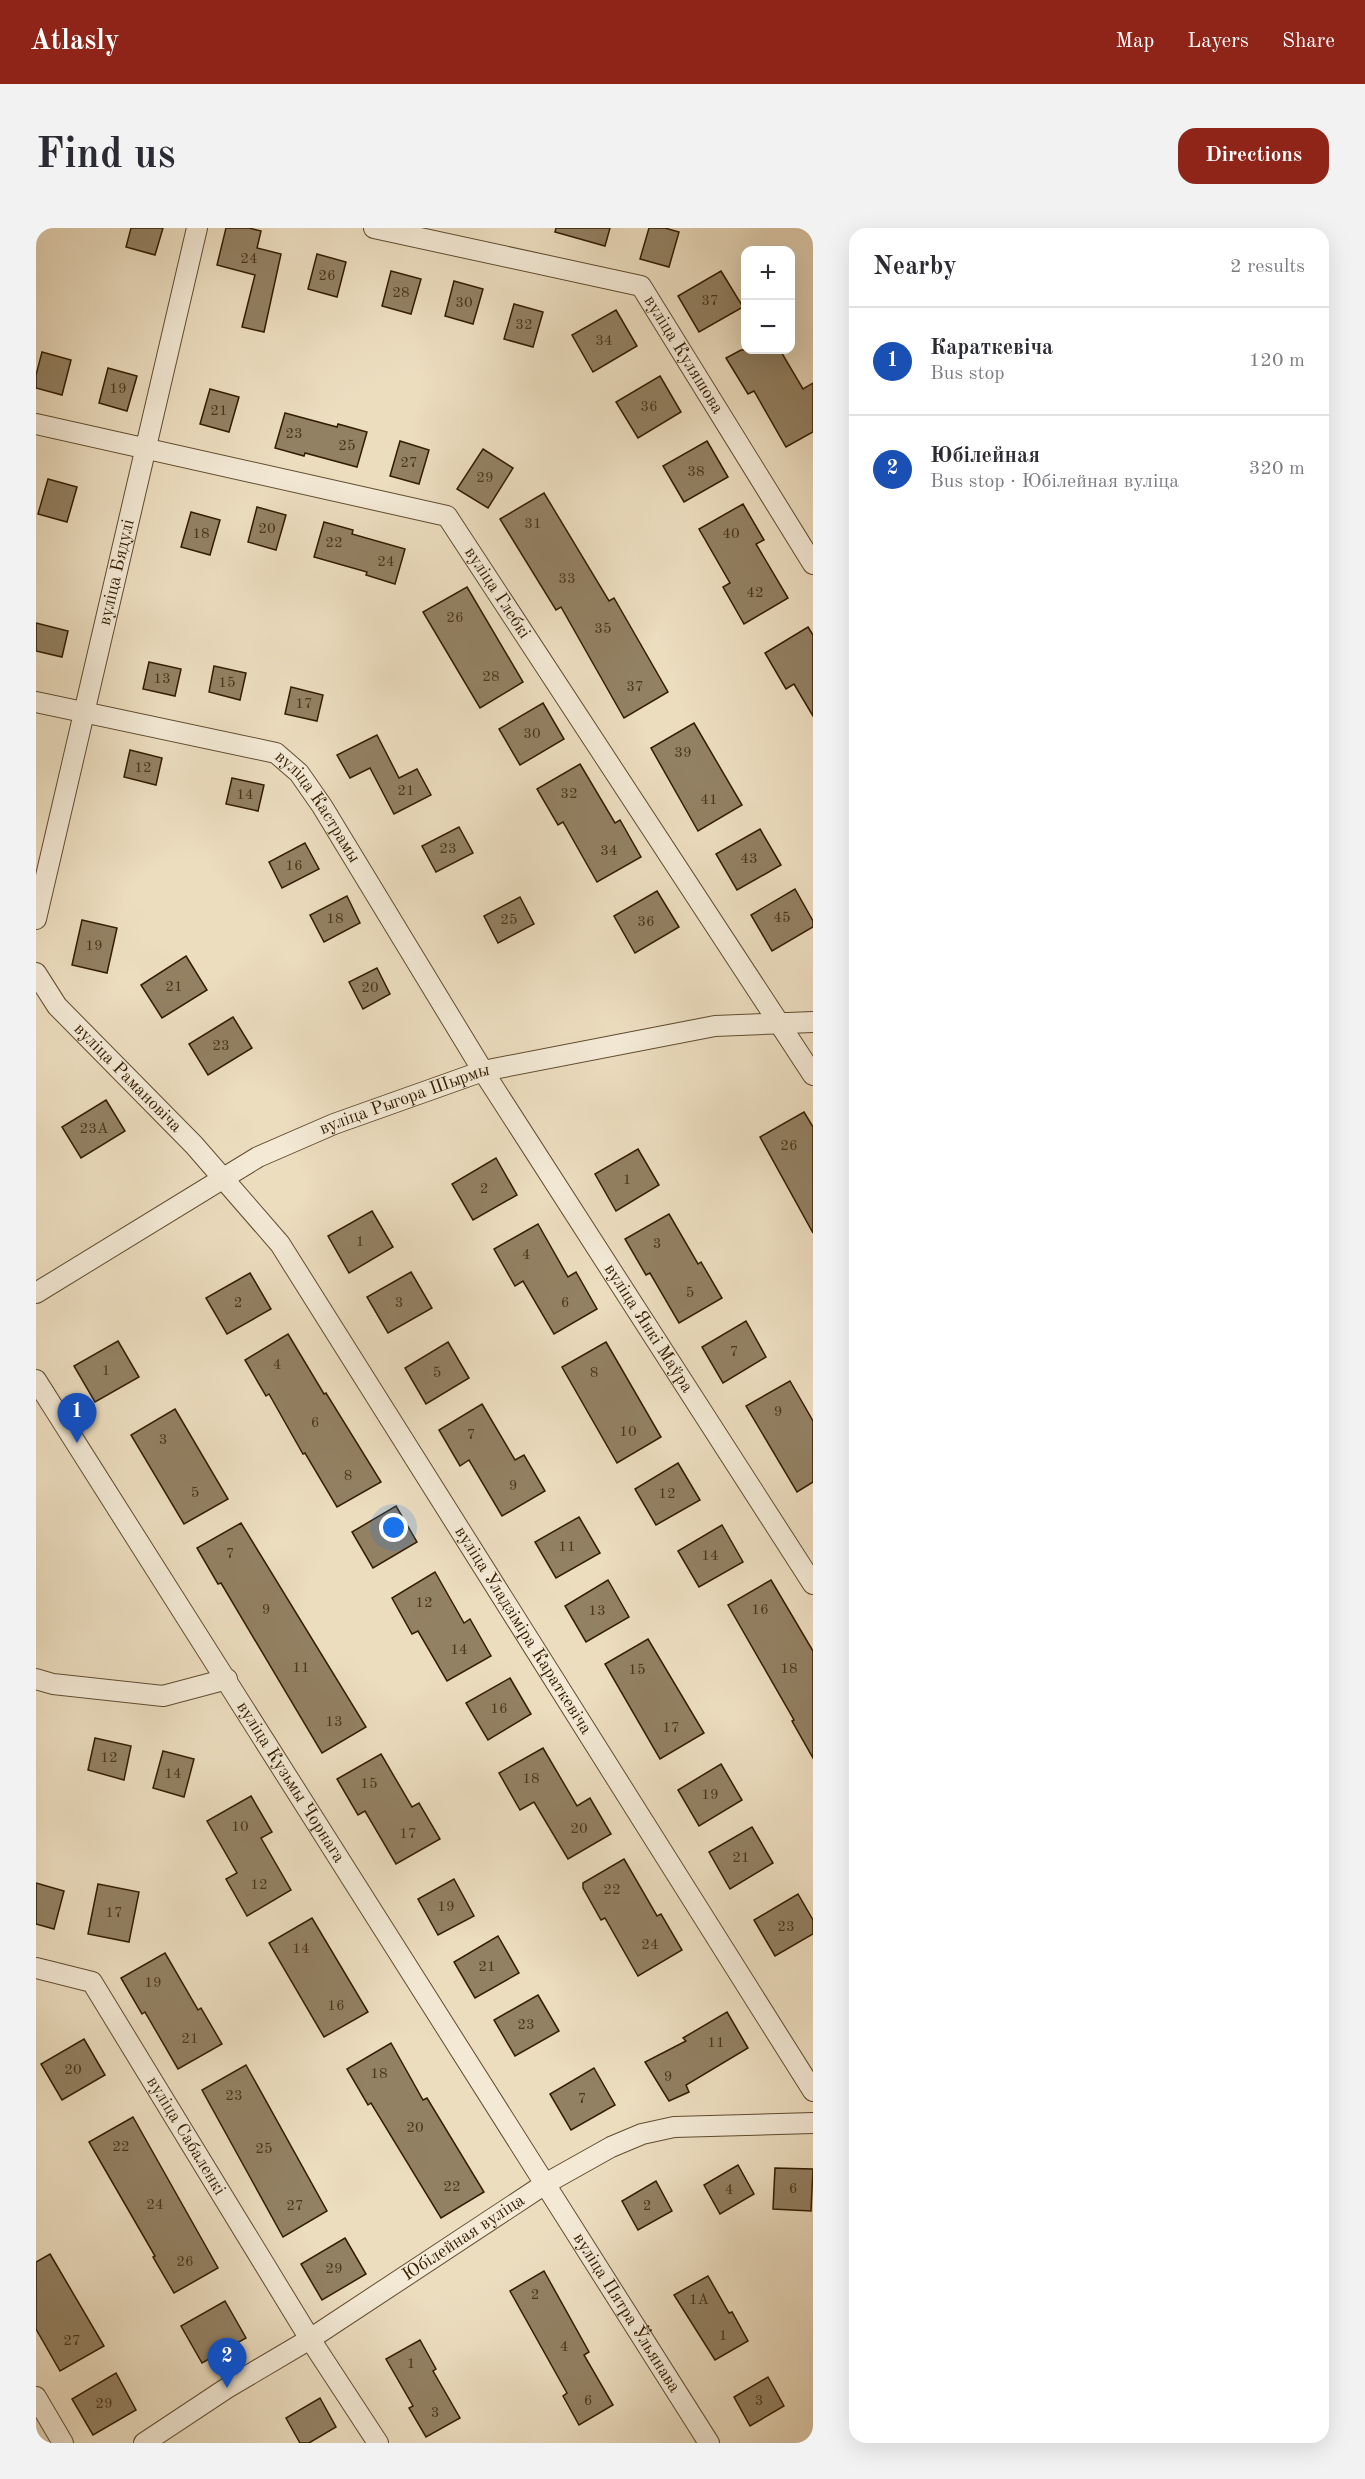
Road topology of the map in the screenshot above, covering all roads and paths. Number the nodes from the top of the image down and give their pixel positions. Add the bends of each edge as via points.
1 (198, 228) edge
2 (374, 228) edge
3 (36, 424) edge
4 (147, 448) junction
5 (813, 564) edge
6 (36, 702) edge
7 (84, 714) junction
8 (36, 919) edge
9 (36, 973) edge
10 (779, 1022) junction
11 (813, 1022) edge
12 (483, 1071) junction
13 (813, 1075) edge
14 (224, 1178) junction
15 (36, 1293) edge
16 (36, 1380) edge
17 (813, 1584) edge
18 (36, 1678) edge
19 (227, 1679) junction
20 (36, 1968) edge
21 (813, 2091) edge
22 (813, 2123) edge
23 (545, 2184) junction
24 (310, 2339) junction
25 (36, 2397) edge
26 (63, 2443) edge
27 (144, 2443) edge
28 (378, 2443) edge
29 (709, 2443) edge

1 - 4 street, вуліца Бядулі
2 - 5 street, вуліца Куляшова via 641,286
3 - 4 street, вуліца Глебкі
4 - 7 street, вуліца Бядулі
4 - 10 street, вуліца Глебкі via 447,516
6 - 7 street, вуліца Кастрамы
7 - 8 street, вуліца Бядулі
7 - 12 street, вуліца Кастрамы via 276,753 298,772
9 - 14 street, вуліца Рамановіча via 57,1006
10 - 11 street, вуліца Рыгора Шырмы
10 - 12 street, вуліца Рыгора Шырмы via 715,1026
10 - 13 street, вуліца Глебкі
12 - 14 street, вуліца Рыгора Шырмы via 333,1124 258,1157
12 - 17 street, вуліца Янкі Маўра
14 - 15 street, вуліца Рыгора Шырмы
14 - 21 street, вуліца Уладзіміра Караткевіча via 280,1244
16 - 19 street, вуліца Кузьмы Чорнага
18 - 19 street via 52,1684 163,1696
19 - 23 street, вуліца Кузьмы Чорнага
20 - 24 street, вуліца Сабаленкі via 92,1982
22 - 23 street, Юбілейная вуліца via 674,2127 642,2134
23 - 24 street, Юбілейная вуліца
23 - 29 street, вуліца Пятра Ўльянава
24 - 27 street, Юбілейная вуліца
24 - 28 street, вуліца Сабаленкі
25 - 26 street

